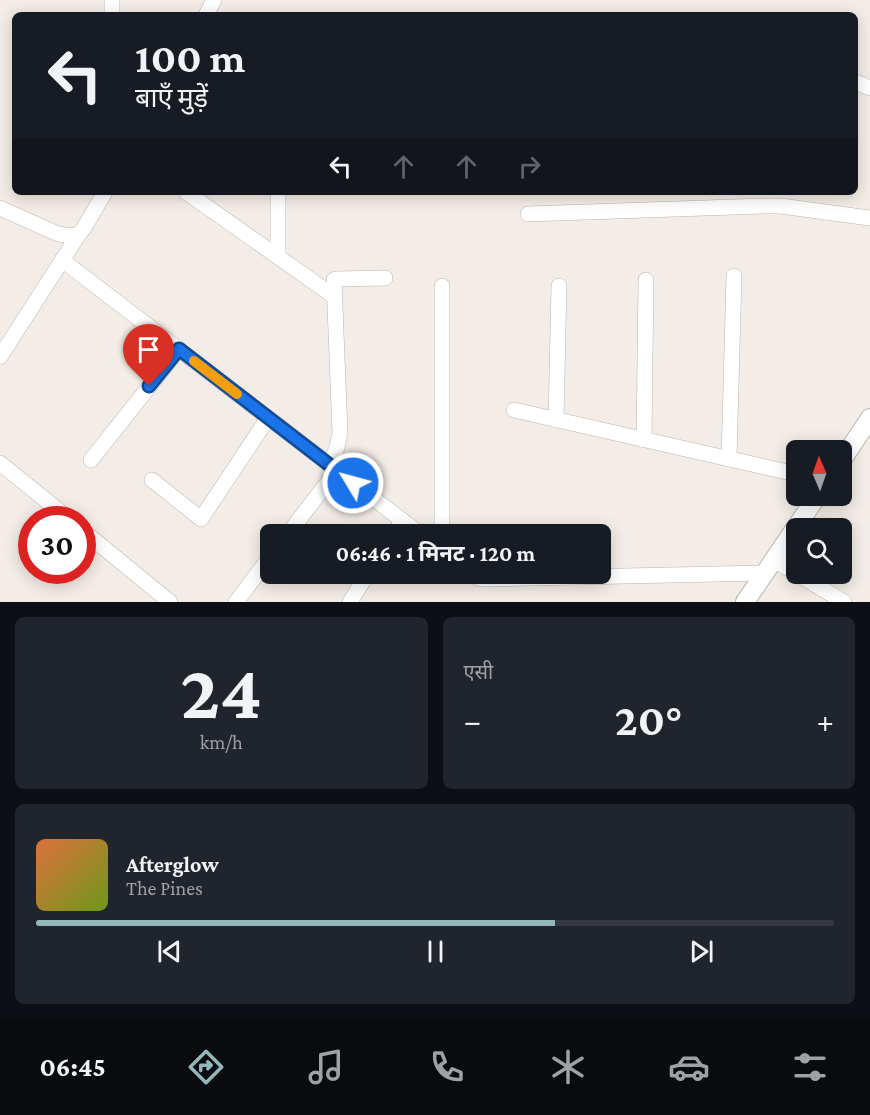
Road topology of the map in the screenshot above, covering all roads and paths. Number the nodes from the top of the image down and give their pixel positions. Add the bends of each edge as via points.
1 (103, 195) edge
2 (190, 195) edge
3 (278, 195) edge
4 (0, 208) edge
5 (528, 214) dead end
6 (870, 218) edge
7 (79, 234) junction
8 (278, 257) junction
9 (62, 260) junction
10 (734, 276) dead end
11 (386, 278) dead end
12 (646, 280) dead end
13 (442, 286) dead end
14 (559, 286) dead end
15 (335, 297) junction
16 (179, 349) junction
17 (0, 357) edge
18 (514, 410) dead end
19 (268, 418) junction
20 (870, 418) edge
21 (556, 420) junction
22 (644, 440) junction
23 (852, 445) edge
24 (729, 459) junction
25 (91, 460) dead end
26 (0, 463) edge
27 (332, 467) junction
28 (786, 472) edge
29 (152, 480) dead end
30 (53, 506) edge
31 (810, 506) edge
32 (402, 520) junction
33 (295, 524) edge
34 (400, 524) edge
35 (407, 524) edge
36 (442, 524) edge
37 (96, 541) edge
38 (769, 566) junction
39 (260, 570) edge
40 (611, 573) edge
41 (362, 584) edge
42 (170, 602) edge
43 (236, 602) edge
44 (350, 602) edge
45 (746, 602) edge
46 (844, 602) edge

1 - 7 street
2 - 8 street
3 - 8 street
4 - 7 street via 58,234
5 - 6 street via 781,206
7 - 9 street
8 - 15 street
9 - 16 street
9 - 17 street
10 - 24 street
11 - 15 street via 336,279
12 - 22 street
13 - 36 street
14 - 21 street
15 - 27 street via 340,435
16 - 19 street
16 - 25 street
18 - 21 street
19 - 27 street
19 - 29 street via 201,519
20 - 23 street
21 - 22 street
22 - 24 street
24 - 28 street
26 - 30 street
27 - 32 street
27 - 33 street
31 - 38 street
32 - 34 street
32 - 35 street
37 - 42 street
38 - 40 street
38 - 45 street
38 - 46 street
39 - 43 street
41 - 44 street

